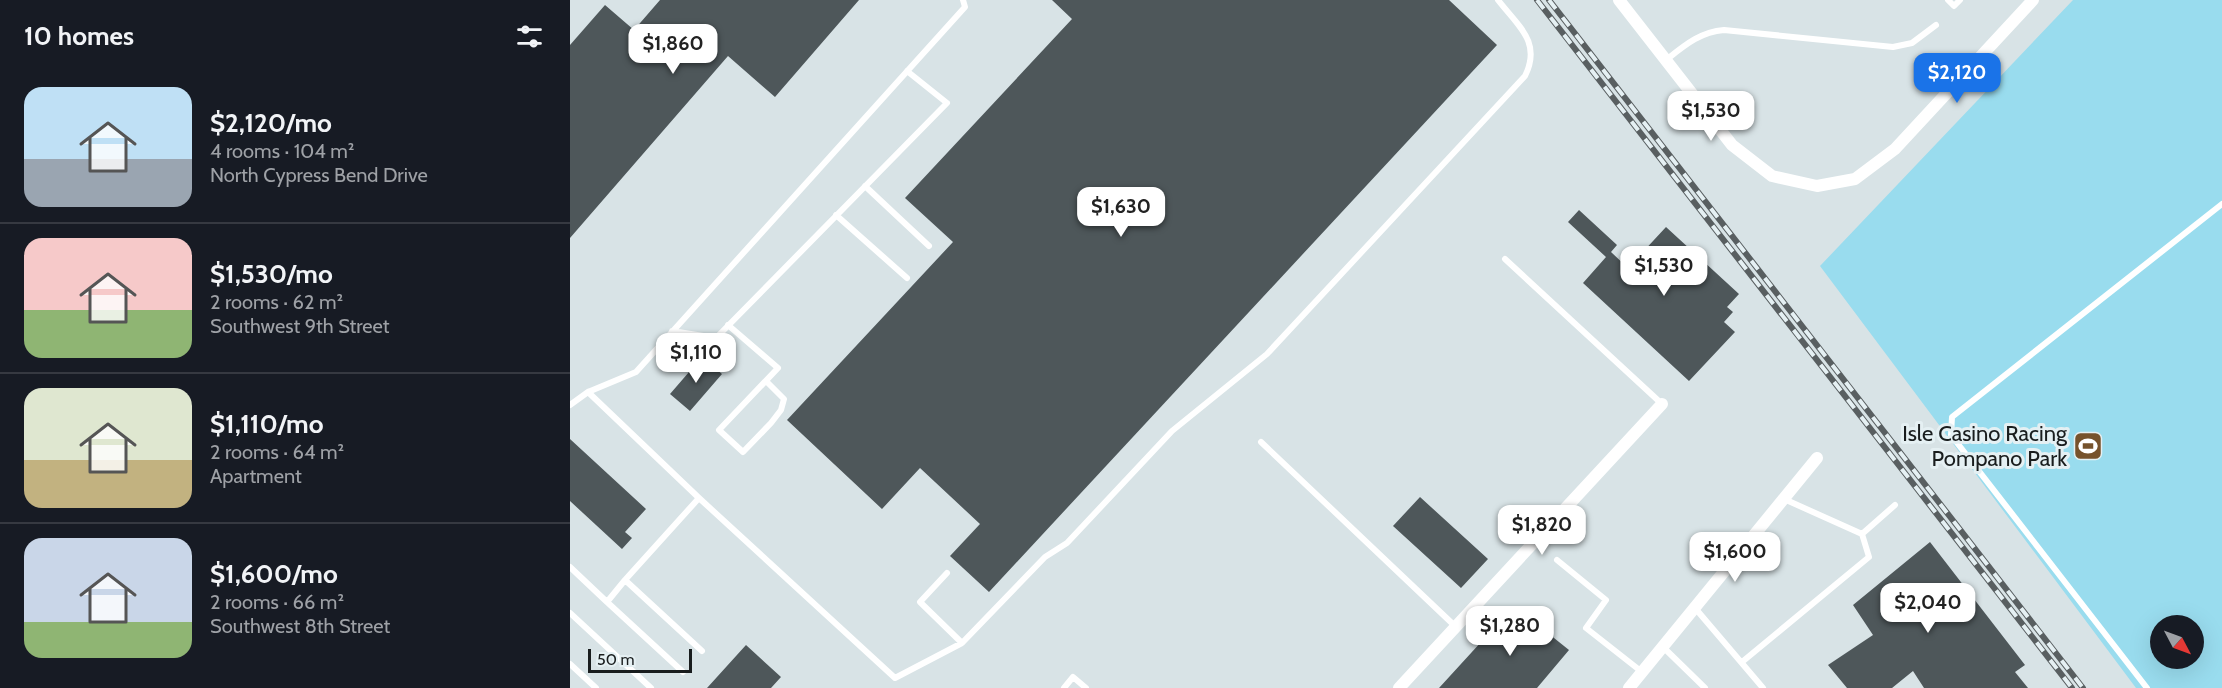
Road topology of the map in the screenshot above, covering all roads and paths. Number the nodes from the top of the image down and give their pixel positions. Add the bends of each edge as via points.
1 (963, 0) edge
2 (1498, 0) edge
3 (1619, 0) edge
4 (1948, 0) edge
5 (1960, 0) edge
6 (2033, 0) edge
7 (1936, 26) dead end
8 (1666, 60) junction
9 (907, 71) junction
10 (865, 186) junction
11 (2222, 204) edge
12 (836, 215) junction
13 (928, 246) dead end
14 (1505, 259) dead end
15 (907, 278) dead end
16 (729, 325) junction
17 (672, 332) junction
18 (766, 381) junction
19 (588, 392) junction
20 (1662, 404) joint
21 (570, 405) edge
22 (1261, 442) dead end
23 (1817, 458) dead end
24 (699, 498) junction
25 (1784, 499) junction
26 (1895, 505) dead end
27 (1862, 534) junction
28 (1557, 560) dead end
29 (570, 567) edge
30 (947, 573) dead end
31 (625, 580) junction
32 (607, 602) junction
33 (1695, 607) junction
34 (570, 613) edge
35 (1456, 628) junction
36 (962, 643) junction
37 (1662, 647) junction
38 (702, 651) dead end
39 (1742, 662) junction
40 (570, 664) edge
41 (683, 672) dead end
42 (1642, 672) junction
43 (1703, 686) edge
44 (596, 688) edge
45 (651, 688) edge
46 (1064, 688) edge
47 (1086, 688) edge
48 (1399, 688) edge
49 (1629, 688) edge
50 (1695, 688) edge
51 (1763, 688) edge
52 (2147, 688) edge

1 - 9 lane via 965,7
2 - 36 lane via 1531,43 1533,61 1525,76 1267,354 1172,431 1067,543 1045,557
3 - 8 street
4 - 5 lane via 1954,6
6 - 8 street via 1895,148 1855,179 1817,186 1772,176 1732,145
7 - 8 lane via 1912,43 1893,47 1724,30 1708,32
9 - 10 lane via 947,103
9 - 17 lane
10 - 12 lane
10 - 13 lane
11 - 52 lane via 1952,417 1951,435
12 - 15 lane
12 - 16 lane
14 - 20 lane
16 - 17 lane via 716,338
16 - 18 lane via 778,368
17 - 19 lane via 636,372
18 - 18 lane via 783,399 781,410 743,452 719,430
19 - 21 lane
19 - 24 lane
20 - 35 street
22 - 35 lane
23 - 25 street
24 - 31 lane
24 - 36 lane via 896,678
25 - 27 lane
25 - 33 street
26 - 27 lane
27 - 39 lane via 1869,557
28 - 42 lane via 1606,600 1586,628
29 - 32 lane
30 - 36 lane via 920,602
31 - 32 lane
31 - 38 lane
32 - 41 lane
33 - 37 street
33 - 39 lane
34 - 45 lane
35 - 48 street
37 - 42 street
37 - 43 lane
39 - 51 lane
40 - 44 lane
42 - 49 street
43 - 50 lane
46 - 47 lane via 1073,677

